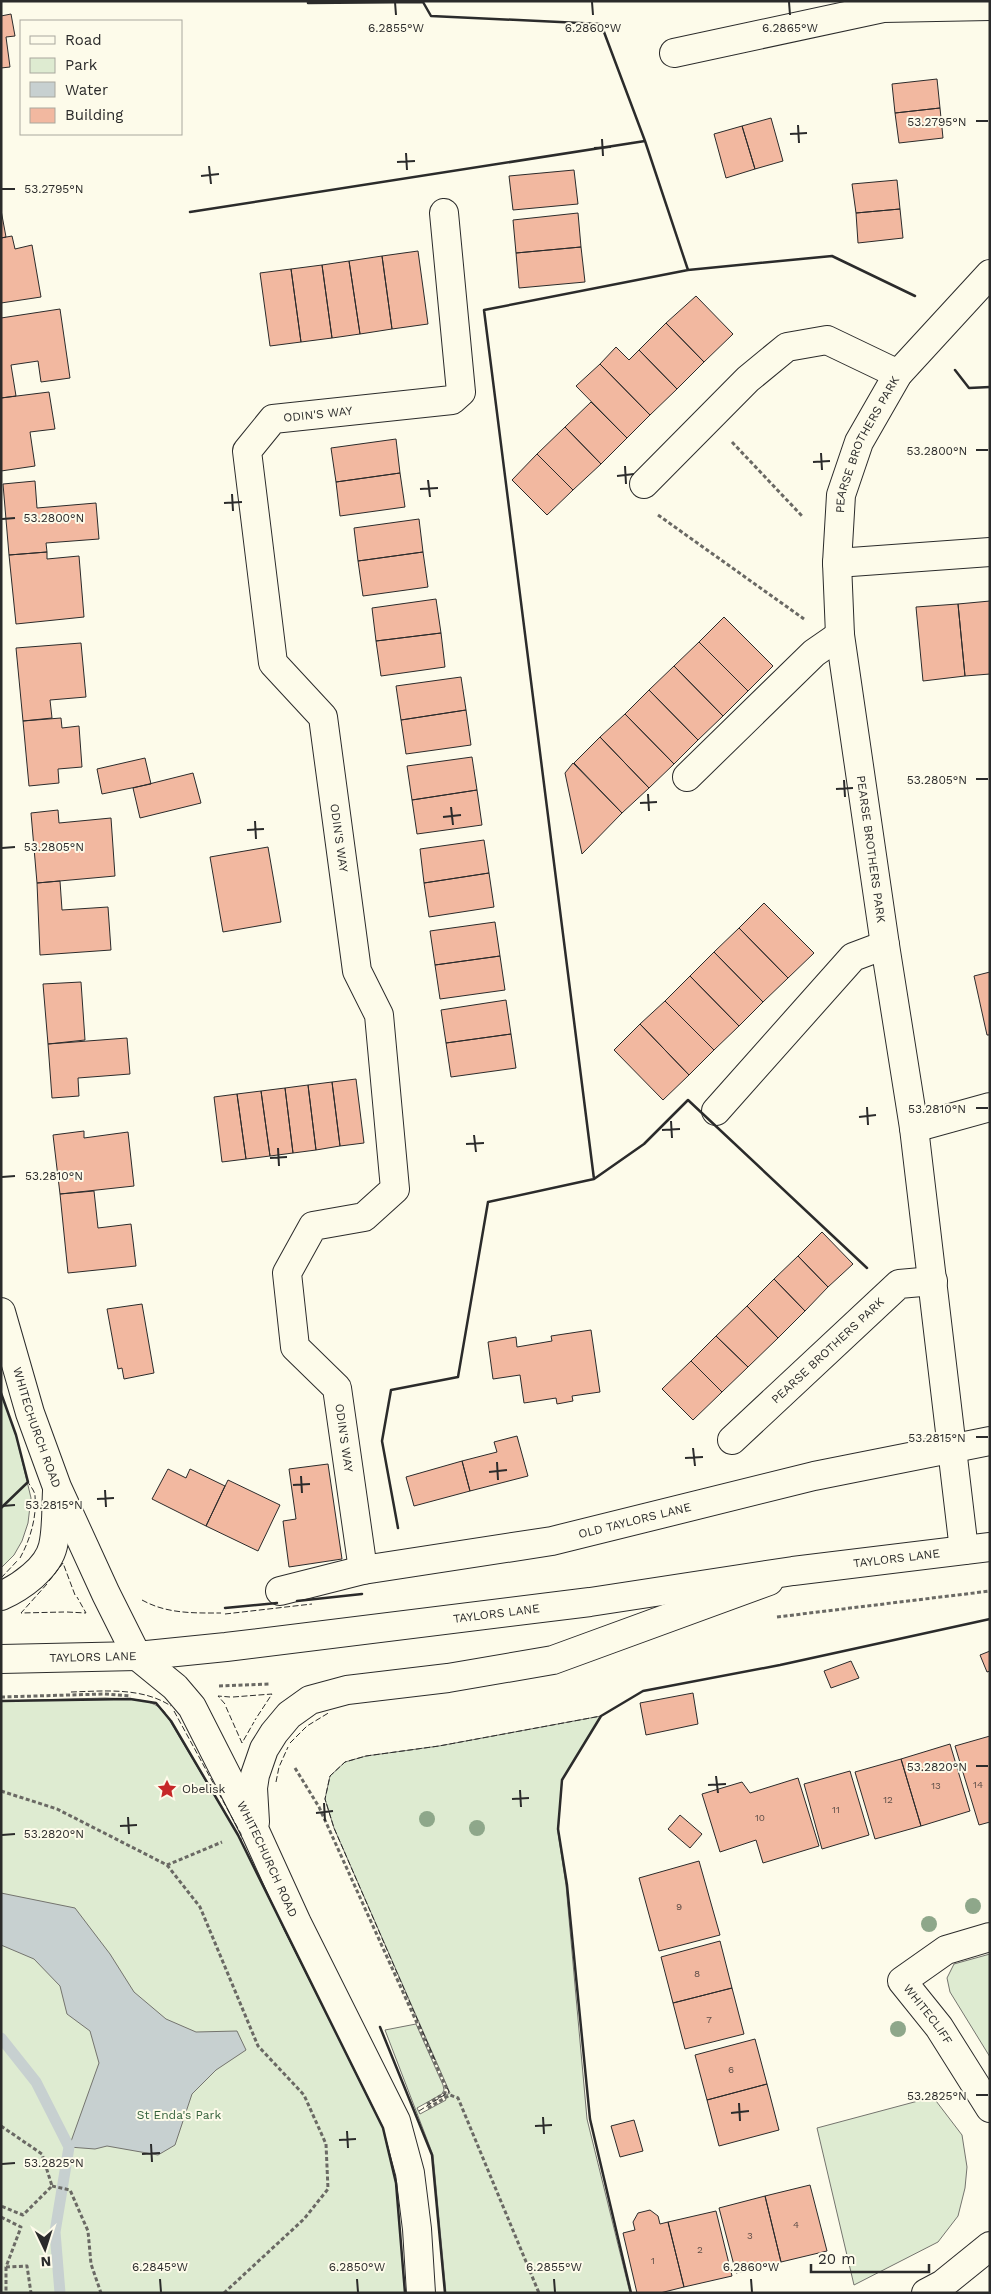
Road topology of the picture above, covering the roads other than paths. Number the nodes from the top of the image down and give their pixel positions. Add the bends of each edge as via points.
1 (990, 6) edge
2 (674, 53) dead end
3 (444, 213) dead end
4 (990, 274) edge
5 (898, 374) junction
6 (644, 484) dead end
7 (990, 552) edge
8 (837, 563) junction
9 (840, 635) junction
10 (688, 777) dead end
11 (885, 945) junction
12 (990, 1107) edge
13 (716, 1111) dead end
14 (914, 1128) junction
15 (933, 1281) junction
16 (1, 1312) edge
17 (732, 1440) dead end
18 (990, 1441) edge
19 (953, 1448) junction
20 (57, 1487) junction
21 (977, 1549) edge
22 (363, 1570) junction
23 (794, 1571) junction
24 (280, 1591) dead end
25 (1, 1596) edge
26 (137, 1656) junction
27 (1, 1659) edge
28 (256, 1833) junction
29 (990, 1936) edge
30 (990, 2108) edge
31 (990, 2246) edge
32 (420, 2293) edge
33 (926, 2293) edge

1 - 2 street via 883,8
3 - 22 street, ODIN'S WAY via 461,392 452,400 273,419 247,451 273,664 323,717 357,971 379,1015 380,1024 395,1189 364,1217 314,1226 287,1273 295,1347 337,1388
4 - 5 street
5 - 6 street, PEARSE BROTHERS PARK via 826,340 787,346 748,380
5 - 8 street, PEARSE BROTHERS PARK via 859,442 841,495
7 - 8 street
8 - 9 street, PEARSE BROTHERS PARK
9 - 10 street via 814,653
9 - 11 street, PEARSE BROTHERS PARK
11 - 13 street via 853,957
11 - 14 street, PEARSE BROTHERS PARK
12 - 14 street
14 - 15 street, PEARSE BROTHERS PARK
15 - 17 street, PEARSE BROTHERS PARK via 899,1284
15 - 19 street, PEARSE BROTHERS PARK via 947,1419
16 - 20 street, WHITECHURCH ROAD via 26,1404
18 - 19 street, OLD TAYLORS LANE
19 - 21 street, PEARSE BROTHERS PARK
19 - 22 street, OLD TAYLORS LANE via 814,1476 552,1541
20 - 25 street via 53,1547 36,1574
20 - 26 street, WHITECHURCH ROAD
21 - 23 street, TAYLORS LANE
22 - 24 street, OLD TAYLORS LANE
23 - 26 street, TAYLORS LANE via 590,1602
23 - 28 street via 553,1660 448,1678 347,1690 310,1700 289,1715 264,1749 253,1788
26 - 27 street, TAYLORS LANE
26 - 28 street, WHITECHURCH ROAD via 192,1707
28 - 32 street, WHITECHURCH ROAD via 396,2121 410,2173
29 - 30 street, WHITECLIFF via 946,1950 902,1981 938,2027
31 - 33 street via 943,2284

